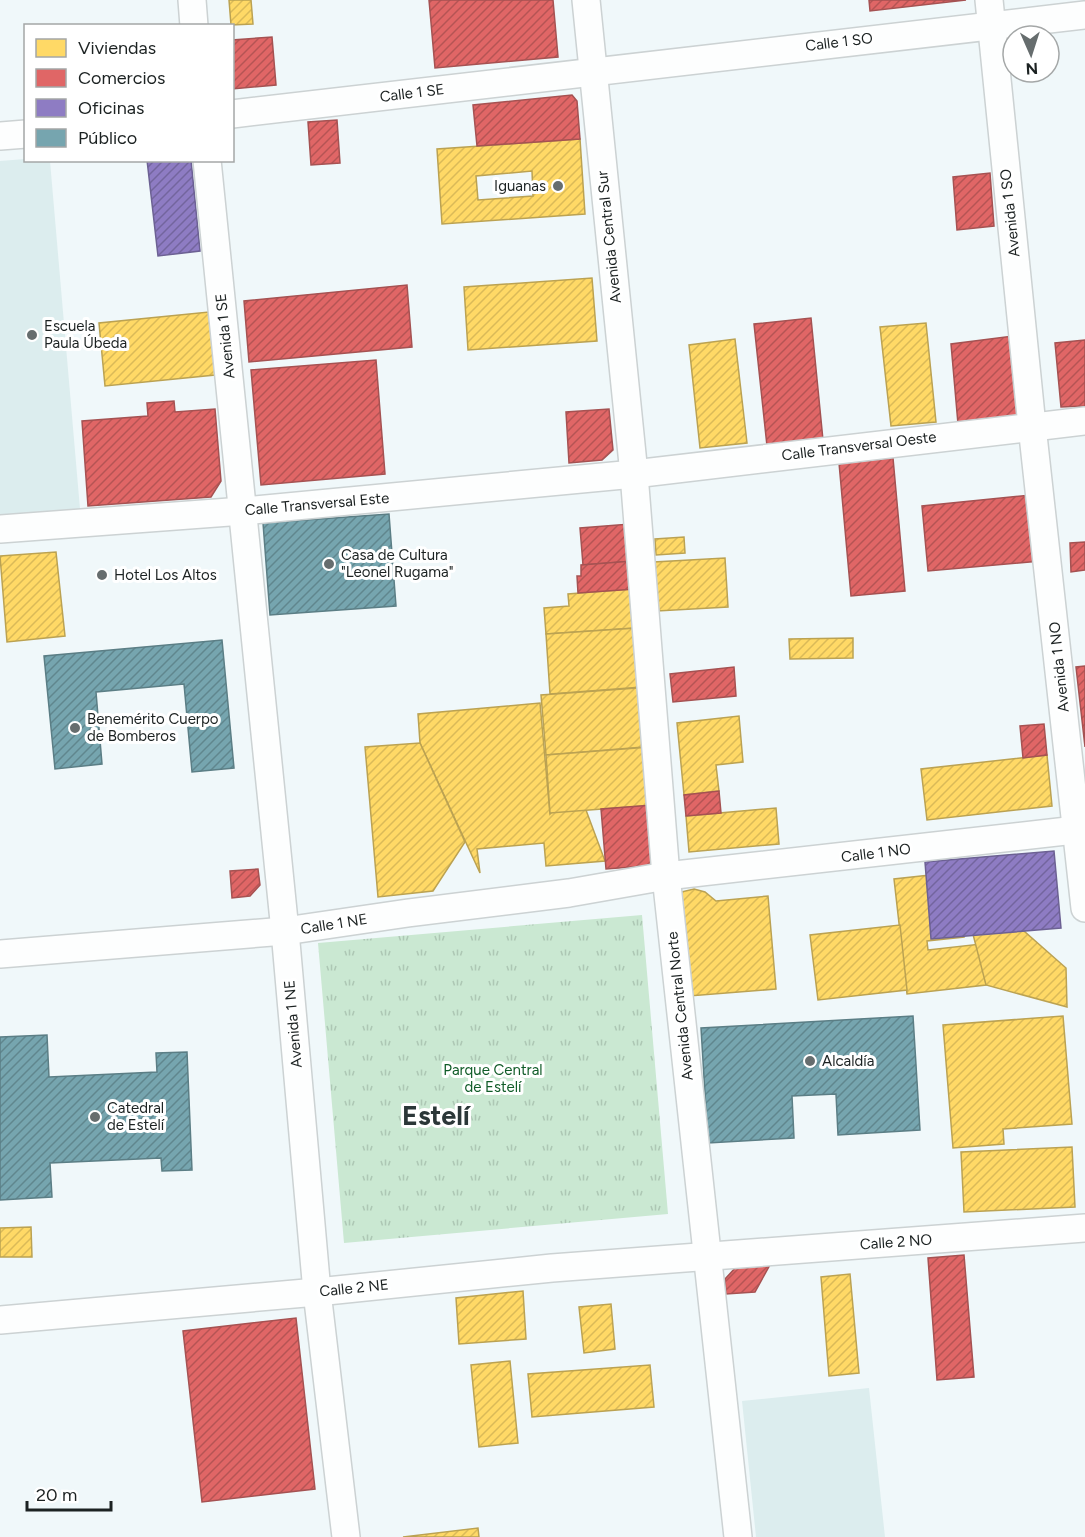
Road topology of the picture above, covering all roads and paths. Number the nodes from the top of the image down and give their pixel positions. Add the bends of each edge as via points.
1 (192, 0) edge
2 (586, 0) edge
3 (990, 12) edge
4 (1085, 15) edge
5 (194, 24) edge
6 (592, 71) junction
7 (234, 114) edge
8 (24, 134) edge
9 (0, 136) edge
10 (207, 162) edge
11 (1085, 421) edge
12 (1032, 426) junction
13 (634, 474) junction
14 (243, 511) junction
15 (0, 530) edge
16 (1081, 829) edge
17 (666, 876) junction
18 (1085, 908) edge
19 (285, 932) junction
20 (0, 954) edge
21 (1085, 1228) edge
22 (708, 1255) junction
23 (316, 1292) junction
24 (0, 1320) edge
25 (346, 1537) edge
26 (738, 1537) edge

1 - 5 street
2 - 6 street, Avenida Central Sur
3 - 4 street, Calle 1 SO
3 - 6 street, Calle 1 SO
3 - 12 street, Avenida 1 SO
6 - 7 street, Calle 1 SE
6 - 13 street, Avenida Central Sur
8 - 9 street
10 - 14 street, Avenida 1 SE
11 - 12 street, Calle Transversal Oeste
12 - 13 street, Calle Transversal Oeste
12 - 16 street, Avenida 1 NO
13 - 14 street, Calle Transversal Este
13 - 17 street, Avenida Central Norte
14 - 15 street, Calle Transversal Este
14 - 19 street, Avenida 1 NE
16 - 17 street, Calle 1 NO
16 - 18 street, Avenida 1 NO
17 - 19 street, Calle 1 NE via 569,894
17 - 22 street, Avenida Central Norte
19 - 20 street, Calle 1 NE
19 - 23 street, Avenida 1 NE
21 - 22 street, Calle 2 NO
22 - 23 street, Calle 2 NE
22 - 26 street, Avenida Central Norte
23 - 24 street, Calle 2 NE
23 - 25 street, Avenida 1 NE

